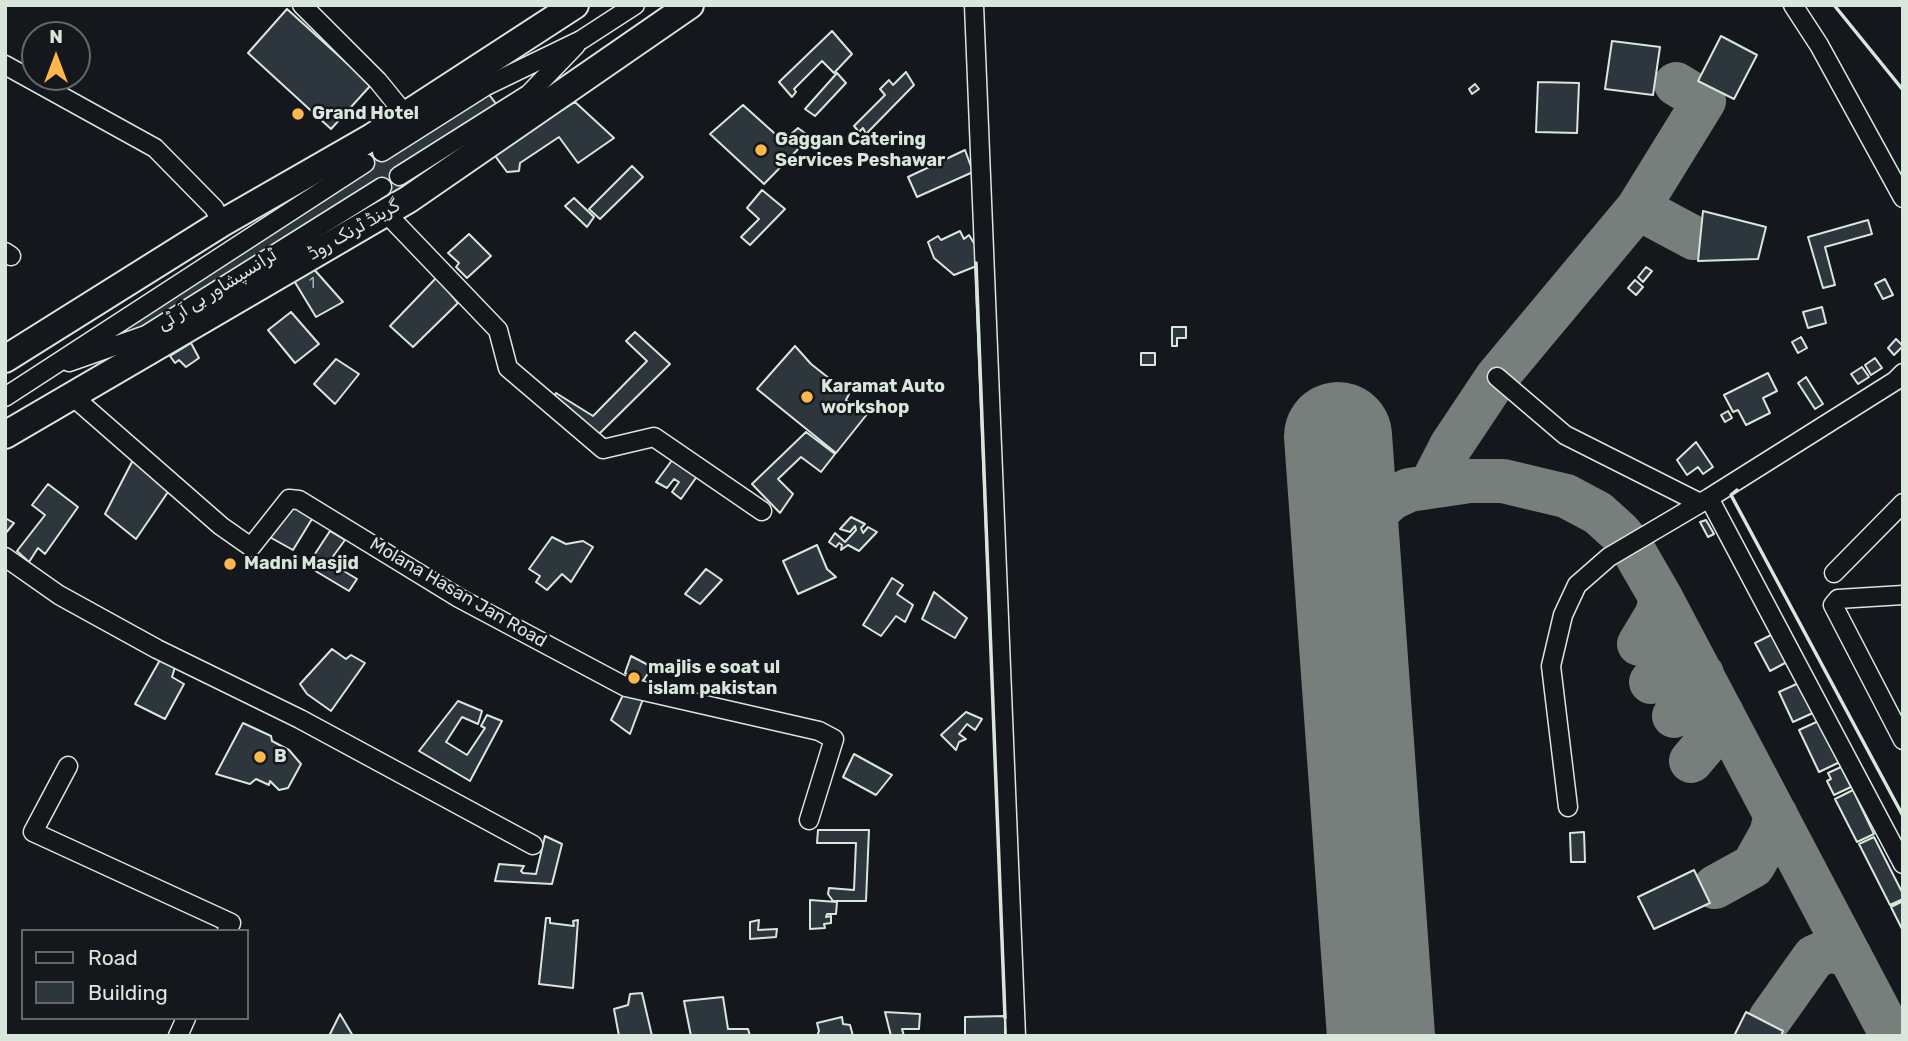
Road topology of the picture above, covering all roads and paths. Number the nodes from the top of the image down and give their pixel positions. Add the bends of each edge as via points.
1 (302, 5) edge
2 (575, 5) edge
3 (635, 5) edge
4 (690, 5) edge
5 (974, 5) edge
6 (1793, 5) edge
7 (581, 40) junction
8 (5, 65) edge
9 (404, 113) junction
10 (382, 152) dead end
11 (365, 163) dead end
12 (398, 176) dead end
13 (1903, 198) edge
14 (383, 200) junction
15 (222, 223) junction
16 (5, 359) edge
17 (1903, 373) edge
18 (43, 374) junction
19 (1497, 377) dead end
20 (69, 394) junction
21 (5, 397) edge
22 (5, 435) edge
23 (1704, 500) junction
24 (1903, 502) edge
25 (762, 511) dead end
26 (5, 556) edge
27 (1833, 573) dead end
28 (1903, 595) edge
29 (1896, 715) edge
30 (1903, 740) edge
31 (68, 766) dead end
32 (1568, 807) dead end
33 (809, 820) dead end
34 (533, 845) dead end
35 (1903, 863) edge
36 (228, 929) edge
37 (186, 1020) edge
38 (178, 1036) edge
39 (1016, 1036) edge

1 - 9 street
2 - 9 highway
3 - 7 street
4 - 14 highway, گرینڈ ٹرنک روڈ
5 - 39 street
6 - 13 street
7 - 10 street via 486,86
7 - 12 street via 528,94
8 - 15 street via 155,148 214,208
9 - 15 highway
11 - 18 street, ٹرانسپشاور بی آر ٹی
14 - 18 street, ٹرانسپشاور بی آر ٹی via 146,335
14 - 20 highway, گرینڈ ٹرنک روڈ
14 - 25 street via 498,330 508,368 603,449 654,437
15 - 16 highway
17 - 23 street
18 - 21 street, ٹرانسپشاور بی آر ٹی
19 - 23 street via 1566,435
20 - 22 highway, گرینڈ ٹرنک روڈ
20 - 33 street, Molana Hasan Jan Road via 220,526 251,547 289,499 299,500 459,598 626,687 819,731 834,739
23 - 32 street via 1609,557 1577,585 1563,615 1551,666
23 - 35 street
24 - 27 street
26 - 34 street via 59,594 157,649 300,719
28 - 29 street via 1838,599 1833,605
29 - 30 street
31 - 36 street via 33,832 231,923
37 - 38 street

